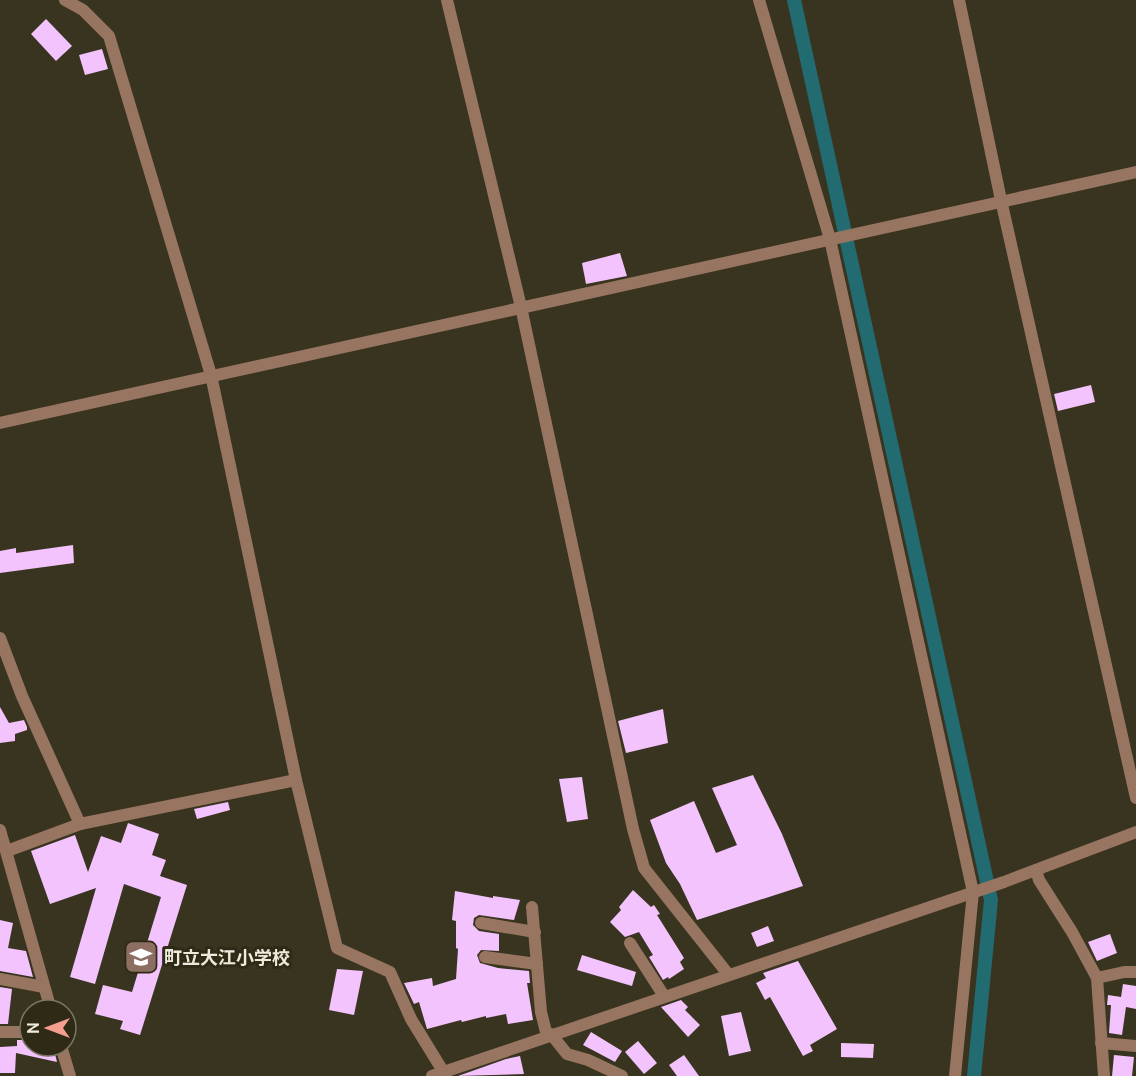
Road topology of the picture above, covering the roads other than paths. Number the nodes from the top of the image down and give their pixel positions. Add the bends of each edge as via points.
1 (65, 0) edge
2 (447, 0) edge
3 (759, 0) edge
4 (959, 0) edge
5 (1136, 172) edge
6 (1001, 201) junction
7 (830, 239) junction
8 (521, 307) junction
9 (211, 375) junction
10 (0, 423) edge
11 (0, 638) edge
12 (296, 780) junction
13 (1136, 798) edge
14 (80, 824) junction
15 (0, 830) edge
16 (1136, 832) edge
17 (7, 852) junction
18 (1036, 870) junction
19 (975, 891) junction
20 (532, 907) dead end
21 (481, 923) dead end
22 (535, 932) junction
23 (630, 943) dead end
24 (485, 957) dead end
25 (537, 964) junction
26 (1136, 972) edge
27 (728, 974) junction
28 (1097, 978) junction
29 (0, 979) edge
30 (44, 987) junction
31 (664, 996) junction
32 (47, 998) edge
33 (0, 1032) edge
34 (18, 1032) edge
35 (549, 1035) junction
36 (1101, 1043) junction
37 (1136, 1046) edge
38 (65, 1058) edge
39 (446, 1074) edge
40 (70, 1076) edge
41 (432, 1076) edge
42 (622, 1076) edge
43 (955, 1076) edge
44 (1104, 1076) edge

1 - 9 street via 83,10 109,36
2 - 8 street
3 - 7 street
4 - 6 street
5 - 6 street
6 - 7 street
6 - 13 street
7 - 8 street
7 - 19 street
8 - 9 street
8 - 27 street via 644,868
9 - 10 street
9 - 12 street
11 - 14 street
12 - 14 street
12 - 39 street via 337,948 390,972 411,1019
14 - 17 street
15 - 17 street
16 - 18 street
17 - 30 street
18 - 19 street
18 - 28 street
19 - 27 street
19 - 43 street
20 - 22 street
21 - 22 street
22 - 25 street
23 - 31 street
24 - 25 street
25 - 35 street via 541,1012
26 - 28 street
27 - 31 street
28 - 36 street
29 - 30 street
30 - 32 street
31 - 35 street
33 - 34 street
35 - 39 street
35 - 42 street via 567,1054
36 - 37 street
36 - 44 street
38 - 40 street
39 - 41 street

